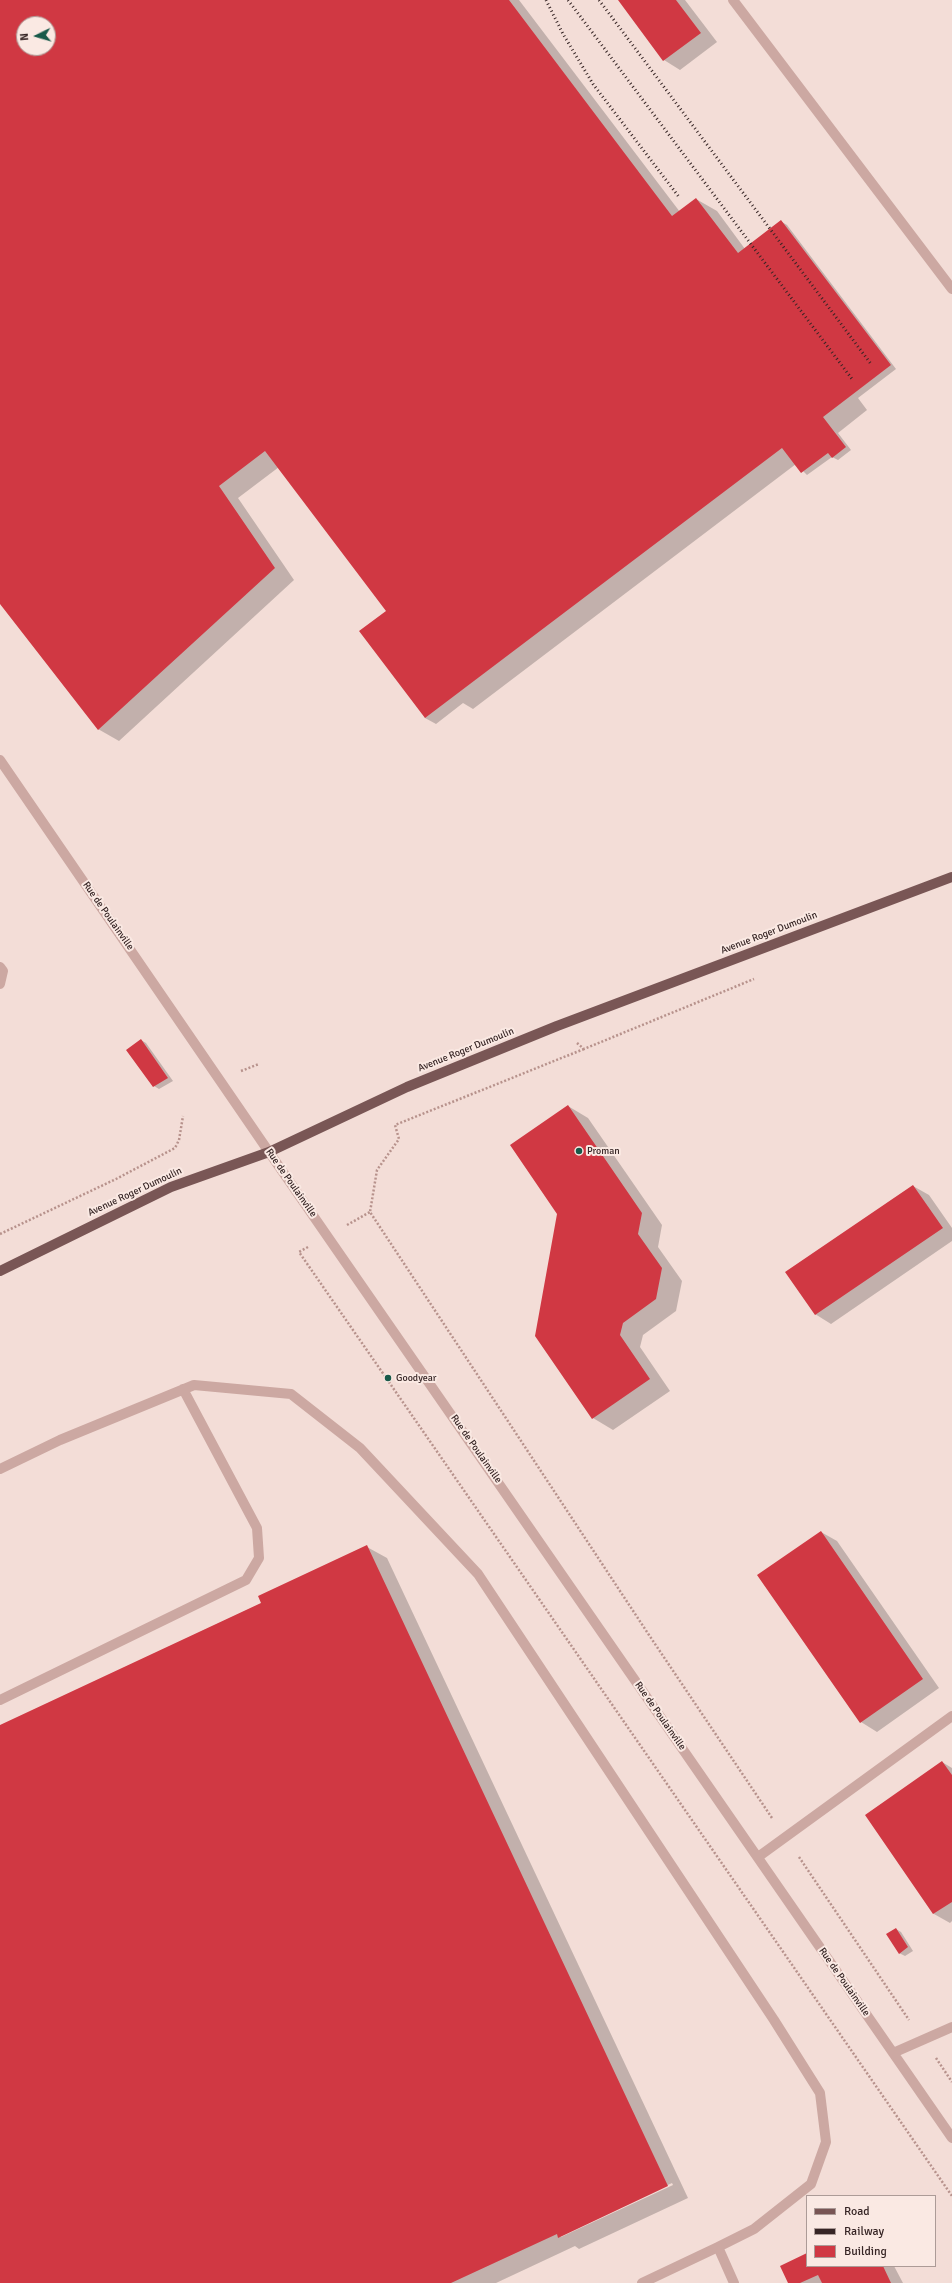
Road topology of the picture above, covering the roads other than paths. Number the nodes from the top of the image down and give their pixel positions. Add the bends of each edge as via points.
1 (733, 0) edge
2 (952, 289) edge
3 (0, 760) edge
4 (952, 877) edge
5 (0, 967) edge
6 (0, 984) edge
7 (269, 1152) junction
8 (0, 1271) edge
9 (183, 1389) junction
10 (0, 1468) edge
11 (0, 1700) edge
12 (952, 1716) edge
13 (758, 1857) junction
14 (952, 2027) edge
15 (893, 2053) junction
16 (952, 2138) edge
17 (718, 2247) junction
18 (642, 2283) edge
19 (734, 2283) edge

1 - 2 street
3 - 7 street, Rue de Poulainville
4 - 7 main road, Avenue Roger Dumoulin via 557,1026 407,1087
5 - 6 street via 3,971
7 - 8 main road, Avenue Roger Dumoulin via 171,1187
7 - 13 street, Rue de Poulainville
9 - 10 street
9 - 11 street via 257,1528 259,1558 246,1580
9 - 17 street via 194,1385 290,1394 360,1448 478,1574 820,2093 826,2142 811,2184 754,2229
12 - 13 street
13 - 15 street, Rue de Poulainville
14 - 15 street
15 - 16 street, Rue de Poulainville
17 - 18 street
17 - 19 street

